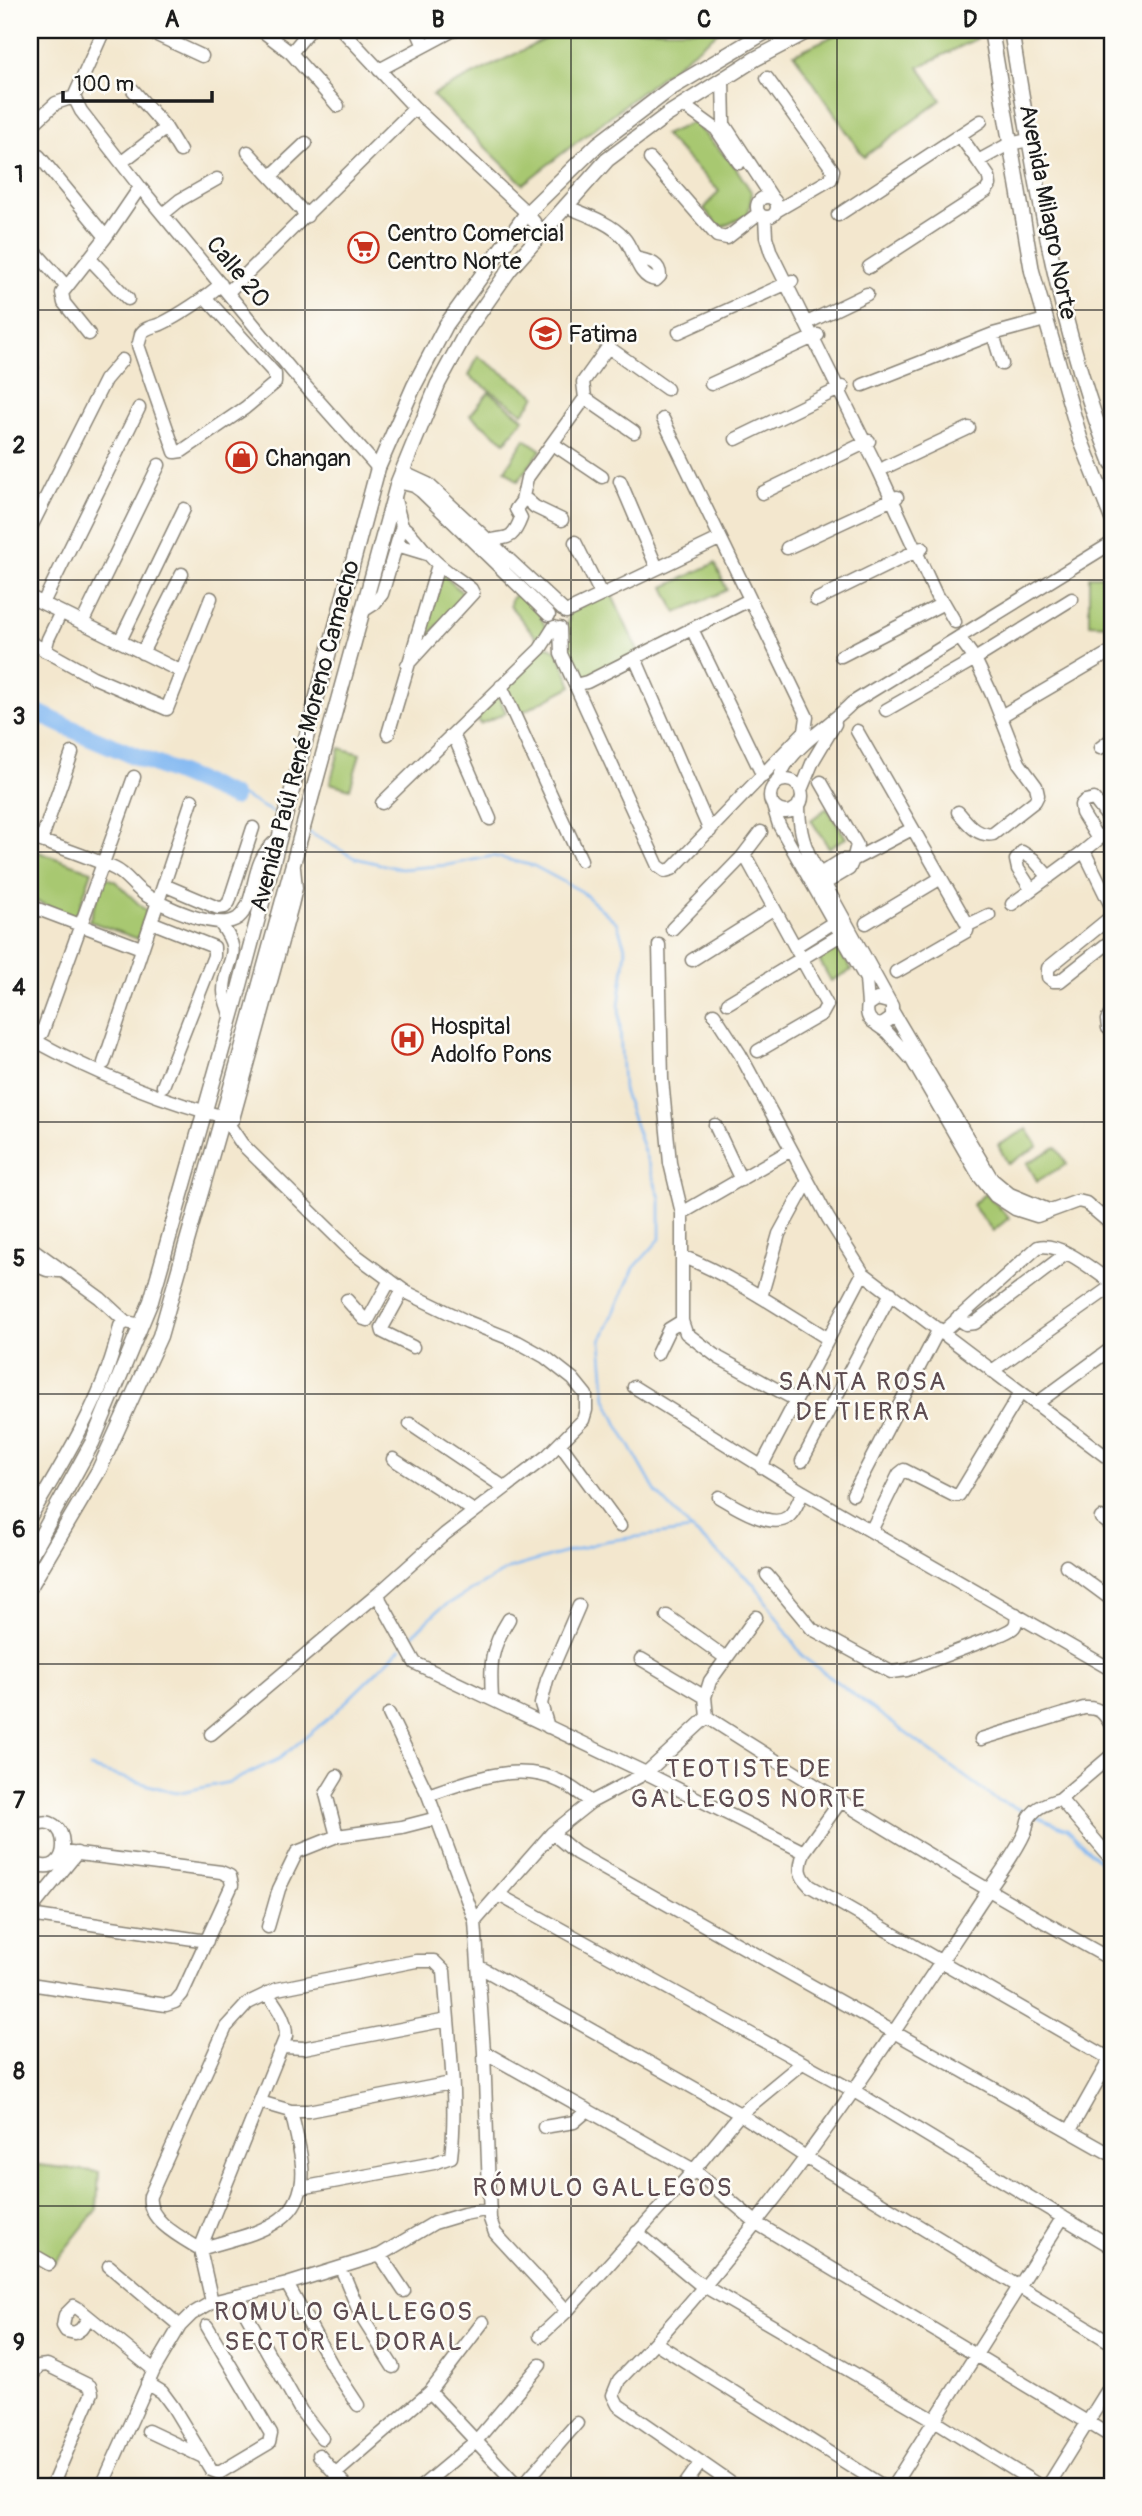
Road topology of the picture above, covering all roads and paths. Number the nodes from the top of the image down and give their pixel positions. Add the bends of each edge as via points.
1 (104, 30) edge
2 (146, 30) edge
3 (261, 30) edge
4 (310, 30) edge
5 (342, 30) edge
6 (417, 30) edge
7 (454, 30) edge
8 (810, 30) edge
9 (991, 30) edge
10 (1011, 30) edge
11 (763, 31) edge
12 (424, 46) junction
13 (291, 53) junction
14 (202, 56) dead end
15 (755, 59) junction
16 (379, 70) junction
17 (767, 78) dead end
18 (723, 80) junction
19 (133, 90) dead end
20 (74, 97) junction
21 (683, 105) junction
22 (338, 106) dead end
23 (415, 108) junction
24 (981, 121) dead end
25 (32, 122) edge
26 (166, 128) junction
27 (960, 136) junction
28 (1029, 140) junction
29 (306, 143) dead end
30 (1009, 144) junction
31 (180, 151) dead end
32 (248, 152) dead end
33 (39, 156) dead end
34 (650, 159) dead end
35 (978, 161) junction
36 (122, 162) junction
37 (271, 176) junction
38 (217, 178) dead end
39 (140, 187) junction
40 (565, 206) junction
41 (768, 209) junction
42 (527, 213) junction
43 (163, 214) junction
44 (838, 215) dead end
45 (307, 216) junction
46 (542, 232) junction
47 (106, 237) junction
48 (30, 246) edge
49 (89, 258) junction
50 (635, 258) dead end
51 (869, 267) dead end
52 (789, 282) junction
53 (66, 286) junction
54 (224, 288) junction
55 (867, 294) dead end
56 (205, 297) junction
57 (128, 299) dead end
58 (1045, 320) junction
59 (810, 322) junction
60 (679, 332) dead end
61 (89, 334) dead end
62 (993, 334) junction
63 (815, 336) junction
64 (30, 358) edge
65 (122, 360) dead end
66 (1002, 364) dead end
67 (30, 373) edge
68 (711, 384) dead end
69 (863, 386) dead end
70 (840, 388) junction
71 (667, 389) dead end
72 (585, 398) junction
73 (139, 408) dead end
74 (663, 419) dead end
75 (969, 428) dead end
76 (634, 432) dead end
77 (736, 439) dead end
78 (867, 442) junction
79 (553, 444) junction
80 (1112, 463) edge
81 (159, 465) dead end
82 (886, 467) junction
83 (378, 468) junction
84 (602, 477) dead end
85 (620, 481) dead end
86 (398, 483) junction
87 (762, 493) dead end
88 (894, 498) junction
89 (522, 501) junction
90 (535, 507) junction
91 (184, 509) dead end
92 (521, 518) junction
93 (1112, 519) edge
94 (562, 520) dead end
95 (402, 526) junction
96 (30, 529) edge
97 (719, 539) junction
98 (575, 542) dead end
99 (484, 543) junction
100 (1112, 543) edge
101 (397, 545) junction
102 (787, 548) dead end
103 (919, 550) junction
104 (427, 554) junction
105 (438, 565) junction
106 (657, 568) junction
107 (182, 574) dead end
108 (601, 594) junction
109 (30, 597) edge
110 (211, 598) dead end
111 (1072, 599) dead end
112 (749, 600) junction
113 (816, 600) dead end
114 (43, 603) junction
115 (944, 603) junction
116 (363, 611) junction
117 (564, 611) junction
118 (60, 614) junction
119 (955, 622) dead end
120 (82, 623) junction
121 (554, 623) junction
122 (692, 629) junction
123 (959, 637) junction
124 (120, 640) junction
125 (30, 642) edge
126 (45, 651) junction
127 (1112, 651) edge
128 (142, 653) junction
129 (841, 656) dead end
130 (635, 658) junction
131 (975, 659) junction
132 (407, 665) junction
133 (182, 672) junction
134 (575, 685) junction
135 (501, 686) junction
136 (886, 710) dead end
137 (1001, 716) junction
138 (836, 720) junction
139 (857, 732) dead end
140 (388, 734) dead end
141 (453, 734) junction
142 (1112, 739) edge
143 (1100, 748) dead end
144 (72, 752) dead end
145 (763, 776) junction
146 (134, 777) dead end
147 (777, 782) junction
148 (821, 782) dead end
149 (801, 790) junction
150 (192, 800) dead end
151 (382, 803) dead end
152 (799, 804) junction
153 (773, 806) junction
154 (958, 812) dead end
155 (490, 819) dead end
156 (282, 826) junction
157 (1112, 826) edge
158 (253, 828) dead end
159 (912, 830) junction
160 (710, 831) junction
161 (761, 832) dead end
162 (36, 839) edge
163 (1098, 839) junction
164 (1084, 852) junction
165 (741, 857) junction
166 (581, 860) dead end
167 (853, 860) junction
168 (102, 863) junction
169 (1049, 877) junction
170 (941, 878) junction
171 (817, 882) junction
172 (164, 885) junction
173 (1031, 888) junction
174 (158, 902) junction
175 (1012, 904) dead end
176 (30, 906) edge
177 (1112, 908) edge
178 (773, 909) junction
179 (989, 915) dead end
180 (1112, 916) edge
181 (837, 920) junction
182 (151, 922) junction
183 (220, 923) junction
184 (866, 923) dead end
185 (81, 925) junction
186 (968, 925) junction
187 (672, 929) dead end
188 (844, 933) junction
189 (1112, 940) edge
190 (659, 945) dead end
191 (796, 946) junction
192 (141, 948) junction
193 (803, 959) junction
194 (692, 960) dead end
195 (896, 972) dead end
196 (728, 1003) dead end
197 (868, 1005) junction
198 (890, 1007) junction
199 (1112, 1012) edge
200 (714, 1014) dead end
201 (231, 1018) junction
202 (877, 1024) junction
203 (1112, 1031) edge
204 (36, 1036) edge
205 (758, 1051) dead end
206 (104, 1063) dead end
207 (163, 1086) dead end
208 (204, 1113) junction
209 (223, 1116) junction
210 (715, 1125) dead end
211 (791, 1150) junction
212 (741, 1180) junction
213 (808, 1181) junction
214 (999, 1192) junction
215 (682, 1213) junction
216 (1112, 1225) edge
217 (30, 1247) edge
218 (1067, 1253) junction
219 (682, 1256) junction
220 (30, 1263) edge
221 (62, 1272) junction
222 (863, 1272) junction
223 (390, 1280) junction
224 (1112, 1285) edge
225 (402, 1290) junction
226 (891, 1293) junction
227 (761, 1297) junction
228 (347, 1300) dead end
229 (957, 1318) junction
230 (368, 1320) junction
231 (682, 1321) junction
232 (126, 1322) junction
233 (141, 1325) junction
234 (382, 1328) junction
235 (941, 1330) junction
236 (827, 1338) junction
237 (413, 1347) dead end
238 (1112, 1348) edge
239 (657, 1354) dead end
240 (992, 1371) junction
241 (634, 1387) dead end
242 (1021, 1392) junction
243 (796, 1400) junction
244 (1036, 1404) junction
245 (410, 1424) dead end
246 (85, 1440) junction
247 (560, 1444) junction
248 (108, 1450) junction
249 (393, 1459) dead end
250 (802, 1461) dead end
251 (1112, 1461) edge
252 (761, 1466) junction
253 (505, 1488) junction
254 (803, 1492) junction
255 (853, 1494) dead end
256 (719, 1497) dead end
257 (474, 1511) junction
258 (30, 1518) edge
259 (620, 1526) dead end
260 (871, 1531) junction
261 (30, 1556) edge
262 (1066, 1566) dead end
263 (767, 1575) dead end
264 (30, 1587) edge
265 (379, 1593) junction
266 (1112, 1600) edge
267 (579, 1606) dead end
268 (1016, 1614) junction
269 (667, 1616) dead end
270 (756, 1618) dead end
271 (509, 1619) dead end
272 (726, 1658) junction
273 (641, 1659) dead end
274 (1112, 1670) edge
275 (705, 1697) junction
276 (492, 1699) junction
277 (389, 1714) dead end
278 (708, 1717) junction
279 (548, 1727) junction
280 (1112, 1727) edge
281 (211, 1734) dead end
282 (981, 1739) dead end
283 (1112, 1755) edge
284 (646, 1773) junction
285 (337, 1776) dead end
286 (428, 1795) junction
287 (1060, 1799) junction
288 (591, 1802) junction
289 (840, 1802) junction
290 (437, 1818) junction
291 (30, 1828) edge
292 (552, 1833) junction
293 (337, 1836) junction
294 (804, 1852) junction
295 (70, 1853) junction
296 (1112, 1860) edge
297 (30, 1861) edge
298 (988, 1891) junction
299 (499, 1895) junction
300 (30, 1913) edge
301 (475, 1921) junction
302 (268, 1927) dead end
303 (207, 1941) junction
304 (1112, 1960) edge
305 (941, 1961) junction
306 (478, 1966) junction
307 (30, 1984) edge
308 (267, 1993) junction
309 (447, 2020) junction
310 (892, 2033) junction
311 (284, 2047) junction
312 (484, 2052) junction
313 (1111, 2060) edge
314 (802, 2063) junction
315 (451, 2083) junction
316 (854, 2091) junction
317 (260, 2102) junction
318 (588, 2110) junction
319 (291, 2111) junction
320 (740, 2115) junction
321 (544, 2127) dead end
322 (1070, 2130) junction
323 (1112, 2155) edge
324 (806, 2157) junction
325 (694, 2170) junction
326 (301, 2188) junction
327 (490, 2209) junction
328 (1063, 2217) junction
329 (758, 2224) junction
330 (637, 2232) junction
331 (1112, 2247) edge
332 (200, 2249) junction
333 (30, 2253) edge
334 (380, 2255) junction
335 (49, 2264) dead end
336 (109, 2266) dead end
337 (341, 2268) junction
338 (287, 2284) junction
339 (706, 2287) junction
340 (1019, 2287) junction
341 (404, 2291) dead end
342 (236, 2296) junction
343 (212, 2302) junction
344 (567, 2311) junction
345 (89, 2318) dead end
346 (483, 2322) dead end
347 (180, 2326) junction
348 (207, 2326) dead end
349 (540, 2336) dead end
350 (656, 2343) junction
351 (1112, 2343) edge
352 (978, 2356) junction
353 (540, 2364) dead end
354 (393, 2367) dead end
355 (154, 2370) junction
356 (30, 2379) edge
357 (1112, 2383) edge
358 (147, 2384) junction
359 (430, 2392) junction
360 (358, 2405) dead end
361 (936, 2421) junction
362 (1088, 2422) junction
363 (577, 2423) dead end
364 (148, 2431) dead end
365 (1112, 2437) edge
366 (322, 2438) dead end
367 (476, 2441) junction
368 (319, 2455) dead end
369 (204, 2457) junction
370 (701, 2462) junction
371 (335, 2474) junction
372 (52, 2486) edge
373 (104, 2486) edge
374 (346, 2486) edge
375 (422, 2486) edge
376 (520, 2486) edge
377 (684, 2486) edge
378 (735, 2486) edge
379 (883, 2486) edge
380 (893, 2486) edge
381 (1040, 2486) edge
382 (1048, 2486) edge

1 - 20 street
2 - 14 street
3 - 13 street
4 - 13 street
5 - 16 street
6 - 12 street
7 - 12 street
8 - 15 main road, Avenida Paúl René Moreno Camacho
9 - 30 main road, Avenida Milagro Norte
10 - 28 main road, Avenida Milagro Norte
11 - 15 street via 764,43
11 - 42 main road, Avenida Paúl René Moreno Camacho via 670,89 598,144
12 - 16 street
13 - 22 street
15 - 18 main road, Avenida Paúl René Moreno Camacho
16 - 23 street
17 - 41 street via 833,170 831,179
18 - 21 main road, Avenida Paúl René Moreno Camacho
18 - 41 street via 724,124
19 - 26 street
20 - 25 street via 56,103
20 - 36 street, Calle 20
21 - 40 main road, Avenida Paúl René Moreno Camacho via 607,160
21 - 41 street via 716,129
23 - 42 street
23 - 45 street
24 - 27 street
26 - 31 street
26 - 36 street
27 - 35 street
27 - 44 street
28 - 30 street
28 - 80 main road, Avenida Milagro Norte via 1056,279 1090,406
29 - 37 street
30 - 35 street
30 - 58 main road, Avenida Milagro Norte
32 - 37 street
33 - 47 street
34 - 41 street via 717,236 727,238
35 - 51 street via 989,177 986,191
36 - 39 street, Calle 20
37 - 45 street
38 - 43 street
39 - 43 street, Calle 20
39 - 47 street
40 - 46 main road, Avenida Paúl René Moreno Camacho
40 - 50 street via 616,230
41 - 52 street via 766,237
42 - 46 street
42 - 83 main road, Avenida Paúl René Moreno Camacho via 446,324
43 - 54 street, Calle 20
45 - 54 street
46 - 86 main road, Avenida Paúl René Moreno Camacho via 468,329 438,384
47 - 49 street
48 - 53 street
49 - 53 street
49 - 57 street
52 - 59 street
52 - 60 street
53 - 61 street via 62,299
54 - 56 street
54 - 83 street, Calle 20
55 - 59 street
56 - 56 street via 275,374 275,383 239,413 175,452 138,345 148,328
58 - 62 street
58 - 93 main road, Avenida Milagro Norte via 1080,438
59 - 63 street
62 - 66 street
62 - 69 street
63 - 68 street
63 - 70 street
64 - 67 street
65 - 96 street via 105,380
70 - 77 street
70 - 78 street
71 - 72 street via 608,347 583,382
72 - 76 street
72 - 79 street
73 - 114 street
74 - 97 street
75 - 82 street
78 - 82 street
78 - 87 street
78 - 88 street
79 - 84 street
79 - 89 street via 527,478
81 - 120 street
82 - 88 street
83 - 156 main road, Avenida Paúl René Moreno Camacho
85 - 106 street
86 - 95 street
86 - 99 street via 414,486
86 - 116 main road, Avenida Paúl René Moreno Camacho
88 - 102 street
88 - 103 street
89 - 90 street
89 - 92 street via 516,509
90 - 92 street via 531,517
90 - 94 street
91 - 124 street
92 - 99 street via 509,538
95 - 101 street
95 - 104 street
97 - 106 street
97 - 112 street
98 - 108 street
99 - 117 street
99 - 121 street
100 - 123 street
101 - 104 street
101 - 116 street via 382,594
103 - 113 street
103 - 115 street via 937,597
104 - 105 street
105 - 132 street
105 - 132 street via 473,593
106 - 108 street
107 - 128 street
108 - 117 street
109 - 114 street
110 - 133 street
111 - 131 street
112 - 122 street
112 - 145 street via 807,717 805,731
114 - 118 street
115 - 119 street
115 - 129 street
116 - 209 main road, Avenida Paúl René Moreno Camacho
117 - 121 street via 568,621
118 - 120 street
118 - 126 street
120 - 124 street
121 - 134 street
121 - 135 street via 540,649
122 - 130 street
122 - 145 street
123 - 131 street
123 - 138 street via 852,703
124 - 128 street
125 - 126 street
126 - 133 street via 163,709 167,709
127 - 137 street
128 - 133 street
130 - 134 street
130 - 160 street
131 - 136 street
131 - 137 street
132 - 140 street
134 - 160 street via 657,866 673,869
135 - 141 street
135 - 166 street
137 - 154 street via 1019,763 1035,786 1035,802 993,834 976,831
138 - 147 street via 788,762
138 - 149 street
139 - 159 street
141 - 151 street
141 - 155 street
142 - 143 street
144 - 162 street
145 - 160 street
146 - 168 street
147 - 149 street via 795,783
147 - 153 street via 769,798
148 - 167 street via 857,845
149 - 152 street
150 - 172 street
152 - 153 street via 790,812
152 - 171 street via 803,841
153 - 171 street via 779,825
156 - 183 street via 259,862 245,910 229,923
156 - 201 main road, Avenida Paúl René Moreno Camacho
157 - 163 street
157 - 163 street via 1094,799 1085,801 1082,813
158 - 172 street via 225,908
159 - 167 street
159 - 170 street
161 - 165 street
162 - 168 street
163 - 164 street
164 - 169 street
164 - 177 street
165 - 178 street via 748,861
165 - 187 street
167 - 171 street via 842,860
168 - 174 street
168 - 185 street
169 - 173 street
169 - 173 street via 1022,852 1016,860 1018,869
170 - 184 street
170 - 186 street
171 - 181 street
172 - 174 street
173 - 175 street
174 - 182 street
174 - 183 street
176 - 185 street
178 - 191 street
178 - 194 street
179 - 186 street
180 - 189 street via 1048,968 1048,977 1060,981
181 - 188 street
181 - 191 street
182 - 192 street
182 - 207 street via 214,947
183 - 201 street via 234,943 224,992
185 - 192 street
185 - 204 street
186 - 195 street via 967,931
188 - 193 street
188 - 197 street via 866,979
188 - 198 street
190 - 215 street via 662,1079 670,1163
191 - 193 street
192 - 206 street
193 - 196 street
193 - 205 street via 827,1004 822,1014
197 - 198 street via 877,999
197 - 202 street via 868,1017
198 - 202 street via 888,1022
198 - 214 street
199 - 203 street via 1107,1020
200 - 211 street
201 - 208 main road, Avenida Paúl René Moreno Camacho
202 - 214 street via 912,1060 979,1176
204 - 208 street via 104,1075
208 - 209 street
208 - 233 main road, Avenida Paúl René Moreno Camacho
209 - 223 street via 242,1144 353,1253
209 - 248 main road, Avenida Paúl René Moreno Camacho via 160,1336
210 - 212 street
211 - 212 street
211 - 213 street
212 - 215 street
213 - 222 street
213 - 227 street via 779,1234
214 - 216 street via 1037,1216 1078,1201 1086,1203
215 - 219 street
217 - 221 street
218 - 224 street
218 - 229 street via 975,1323
218 - 229 street via 1038,1247
219 - 227 street
219 - 231 street
220 - 221 street
221 - 232 street
222 - 226 street
222 - 236 street
223 - 225 street
223 - 230 street
224 - 240 street
225 - 234 street
225 - 247 street via 518,1342 573,1379 586,1395 586,1410 583,1420
226 - 235 street
226 - 250 street
227 - 236 street
228 - 230 street
229 - 235 street
230 - 234 street
231 - 239 street via 669,1329
231 - 243 street via 686,1333 719,1358
232 - 233 street
232 - 246 street via 120,1326
233 - 246 main road, Avenida Paúl René Moreno Camacho
234 - 237 street
235 - 240 street
235 - 255 street
236 - 243 street
238 - 244 street
240 - 242 street
241 - 252 street
242 - 244 street
242 - 260 street via 959,1495 904,1470
243 - 252 street
244 - 251 street
245 - 253 street
246 - 248 street
246 - 258 street
246 - 261 main road, Avenida Paúl René Moreno Camacho
247 - 253 street
247 - 259 street
248 - 264 main road, Avenida Paúl René Moreno Camacho
249 - 257 street
252 - 254 street
253 - 257 street
254 - 256 street via 789,1516 781,1520 748,1513
254 - 260 street
257 - 265 street
260 - 268 street
262 - 266 street
263 - 268 street via 812,1629 891,1672 1002,1634 1014,1628
265 - 276 street via 415,1663
265 - 281 street
267 - 279 street via 541,1704
268 - 274 street
269 - 272 street
270 - 272 street
271 - 276 street via 491,1659
272 - 275 street
273 - 275 street
275 - 278 street
276 - 279 street
277 - 286 street
278 - 284 street
278 - 289 street
279 - 284 street
280 - 282 street via 1104,1712 1084,1708
283 - 287 street
284 - 288 street
284 - 294 street
285 - 293 street via 326,1794
286 - 288 street via 511,1772 558,1780
286 - 290 street
287 - 296 street
287 - 298 street via 1037,1808 1026,1822
288 - 292 street
289 - 294 street
289 - 298 street
290 - 293 street
290 - 301 street
291 - 295 street via 42,1823 57,1829
292 - 299 street
292 - 310 street via 576,1853
293 - 302 street via 297,1852
294 - 305 street via 799,1869 810,1886
295 - 297 street via 44,1866
295 - 300 street
295 - 303 street via 230,1876 232,1885
298 - 304 street
298 - 305 street
299 - 301 street
299 - 314 street
300 - 303 street
301 - 306 street
303 - 307 street via 183,1994 166,2005
305 - 310 street
305 - 313 street
306 - 312 street
306 - 320 street
308 - 309 street via 433,1961 444,1971
308 - 311 street via 286,2025
308 - 332 street via 248,2003 226,2027 150,2196 150,2210 156,2218
309 - 311 street via 304,2048
309 - 315 street
310 - 316 street
310 - 322 street
311 - 317 street
312 - 318 street
312 - 327 street
313 - 322 street
314 - 316 street
314 - 320 street
315 - 319 street
315 - 326 street via 451,2157
316 - 324 street
316 - 328 street
317 - 319 street
317 - 332 street
318 - 321 street via 574,2122
318 - 325 street
319 - 326 street via 302,2166
320 - 324 street
320 - 325 street
322 - 323 street
324 - 329 street
324 - 340 street
325 - 329 street
325 - 330 street
326 - 332 street via 293,2208 271,2227
327 - 334 street via 434,2223
327 - 344 street via 495,2233
328 - 331 street
328 - 340 street
329 - 339 street
329 - 352 street
330 - 339 street
330 - 344 street
332 - 343 street
333 - 335 street
334 - 337 street
334 - 341 street
336 - 347 street
337 - 338 street
337 - 354 street via 361,2316
338 - 342 street
338 - 360 street
339 - 350 street
339 - 361 street
340 - 351 street
340 - 352 street
342 - 343 street
342 - 366 street via 301,2411
343 - 347 street
344 - 349 street
345 - 355 street
346 - 359 street
347 - 355 street
348 - 369 street via 271,2439 219,2473 211,2470
350 - 370 street via 619,2380 613,2395 618,2406
350 - 379 street
352 - 361 street
352 - 362 street
353 - 367 street
355 - 358 street
356 - 372 street via 39,2366 47,2365 90,2386 92,2393
357 - 362 street
358 - 369 street via 162,2392
358 - 373 street
359 - 367 street
359 - 371 street
361 - 380 street
361 - 381 street
362 - 365 street
362 - 382 street
363 - 376 street
364 - 369 street
367 - 375 street
367 - 376 street
368 - 371 street
370 - 377 street
370 - 378 street
371 - 374 street

